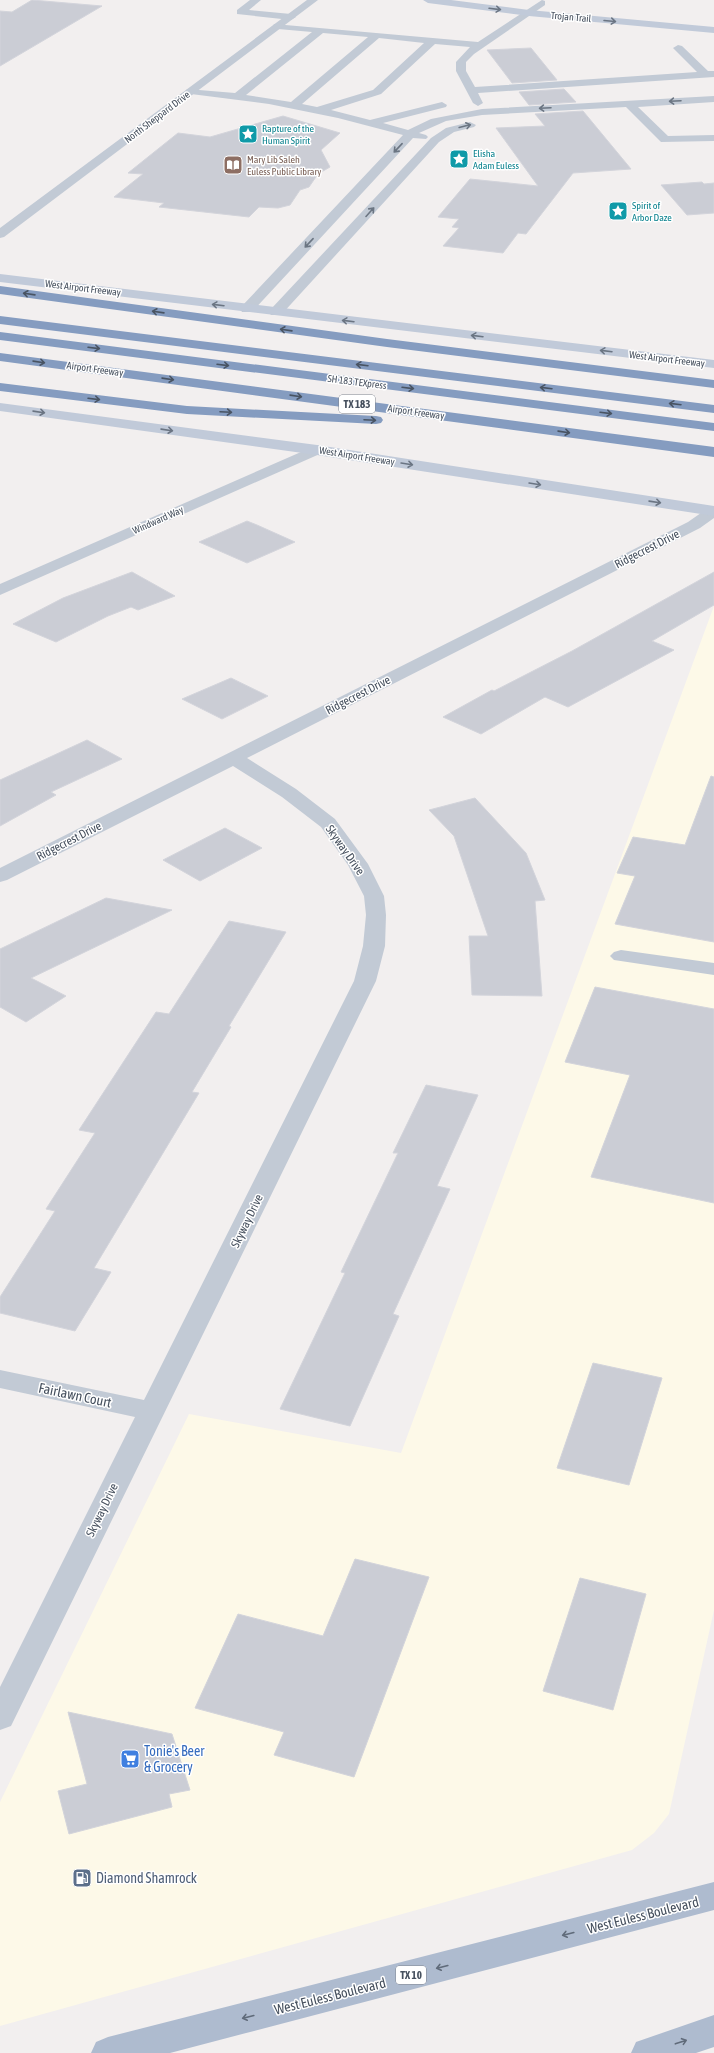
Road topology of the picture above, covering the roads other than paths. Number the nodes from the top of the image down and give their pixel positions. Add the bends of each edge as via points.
1 (256, 0) edge
2 (313, 0) edge
3 (428, 0) edge
4 (527, 2) dead end
5 (546, 4) joint
6 (529, 13) junction
7 (291, 17) junction
8 (278, 26) junction
9 (714, 30) edge
10 (320, 31) junction
11 (376, 36) junction
12 (432, 41) junction
13 (481, 45) junction
14 (678, 48) dead end
15 (710, 75) edge
16 (471, 90) junction
17 (192, 91) junction
18 (237, 97) junction
19 (714, 99) edge
20 (443, 105) dead end
21 (293, 106) junction
22 (632, 108) junction
23 (714, 108) edge
24 (318, 111) junction
25 (482, 112) junction
26 (492, 120) junction
27 (369, 123) junction
28 (410, 134) junction
29 (714, 138) edge
30 (435, 140) junction
31 (327, 224) junction
32 (355, 228) junction
33 (0, 234) edge
34 (0, 278) edge
35 (0, 290) edge
36 (247, 309) junction
37 (276, 312) junction
38 (79, 314) dead end
39 (0, 320) edge
40 (0, 336) edge
41 (0, 356) edge
42 (714, 364) edge
43 (714, 384) edge
44 (0, 387) edge
45 (714, 392) edge
46 (0, 407) edge
47 (714, 409) edge
48 (714, 427) edge
49 (541, 429) junction
50 (317, 450) junction
51 (714, 452) edge
52 (714, 511) edge
53 (0, 590) edge
54 (234, 758) junction
55 (0, 876) edge
56 (621, 956) dead end
57 (714, 969) edge
58 (0, 1379) edge
59 (151, 1411) junction
60 (3, 1705) edge
61 (714, 1896) edge
62 (714, 2031) edge
63 (108, 2053) edge
64 (648, 2053) edge

1 - 7 street via 240,12
2 - 7 street, North Sheppard Drive
3 -> 6 main road, Trojan Trail
4 - 5 main road, Trojan Trail
5 - 6 street
6 -> 9 main road, Trojan Trail
6 - 13 street
7 - 8 street, North Sheppard Drive
8 - 10 street
8 - 17 street, North Sheppard Drive
10 - 11 street
10 - 18 street
11 - 12 street
11 - 21 street
12 - 13 street
12 - 24 street via 377,92
13 - 16 street via 461,62 460,71
14 - 15 street
15 - 16 street
16 - 25 street
17 - 18 street
17 - 33 street, North Sheppard Drive
18 - 21 street
19 -> 22 street
20 - 27 street
21 - 24 street
22 - 23 street
22 -> 25 street
22 - 26 street
22 - 29 street via 665,140
24 - 27 street
25 - 26 street
25 - 28 street via 446,118 421,126
30 -> 26 street via 450,130
27 - 28 street
28 - 30 street
28 -> 31 street
32 -> 30 street
31 - 32 street
31 -> 36 street
32 - 37 street
36 -> 34 main road, West Airport Freeway
43 -> 35 highway via 387,343
36 - 37 main road, West Airport Freeway
42 -> 37 main road, West Airport Freeway
38 - 45 highway
47 -> 39 highway, SH 183 TEXpress
40 -> 48 highway, SH 183 TEXpress
41 -> 49 highway, Airport Freeway / TX 183
44 -> 49 highway via 188,410
46 -> 50 main road, West Airport Freeway
49 -> 51 highway, Airport Freeway / TX 183
50 -> 52 main road, West Airport Freeway
50 - 53 street, Windward Way
52 - 54 street, Ridgecrest Drive via 687,529
54 - 55 street, Ridgecrest Drive
54 - 59 street, Skyway Drive via 289,793 328,823 358,864 374,896 374,946 365,981
56 - 57 street
58 - 59 street, Fairlawn Court
59 - 60 street, Skyway Drive
61 -> 63 main road, West Euless Boulevard / TX 10
64 -> 62 main road

